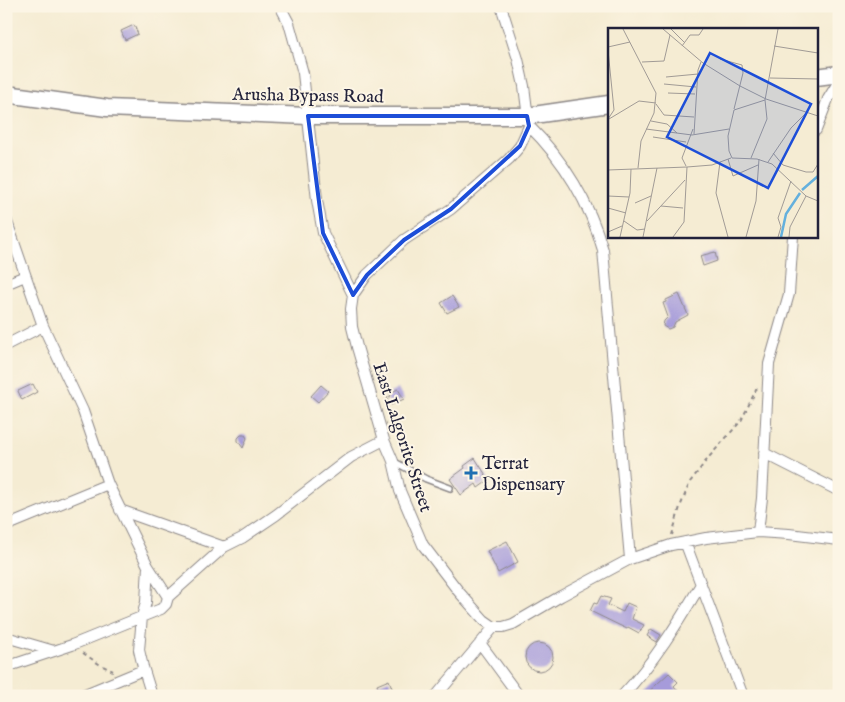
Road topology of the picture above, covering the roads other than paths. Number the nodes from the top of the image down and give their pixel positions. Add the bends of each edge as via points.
1 (280, 6) edge
2 (501, 6) edge
3 (839, 74) edge
4 (818, 77) edge
5 (839, 81) edge
6 (6, 94) edge
7 (608, 104) edge
8 (308, 116) junction
9 (528, 121) junction
10 (818, 125) edge
11 (6, 219) edge
12 (793, 238) edge
13 (25, 276) junction
14 (6, 284) edge
15 (353, 295) junction
16 (43, 326) junction
17 (6, 345) edge
18 (384, 440) junction
19 (764, 454) junction
20 (393, 461) junction
21 (108, 484) junction
22 (450, 488) dead end
23 (839, 491) edge
24 (120, 510) junction
25 (6, 526) edge
26 (758, 532) junction
27 (839, 540) edge
28 (685, 542) junction
29 (224, 547) junction
30 (630, 559) junction
31 (148, 566) junction
32 (701, 584) junction
33 (168, 597) junction
34 (142, 617) junction
35 (494, 627) junction
36 (6, 637) edge
37 (480, 643) junction
38 (55, 651) junction
39 (6, 667) edge
40 (144, 670) junction
41 (80, 696) edge
42 (152, 696) edge
43 (436, 696) edge
44 (519, 696) edge
45 (622, 696) edge
46 (743, 696) edge

1 - 8 street via 289,23 303,73
2 - 9 street via 518,59
3 - 4 main road
5 - 10 street
6 - 8 main road, Arusha Bypass Road via 107,108
7 - 9 main road, Arusha Bypass Road
8 - 9 main road, Arusha Bypass Road
8 - 15 street via 323,233
9 - 15 street via 520,146 509,159 452,209 404,240 367,275
9 - 30 street via 570,177 603,250
11 - 13 street
12 - 19 street via 789,294 769,364
13 - 14 street
13 - 16 street
15 - 18 street, East Lalgorite Street via 352,327
16 - 17 street
16 - 21 street via 83,411
18 - 20 street, East Lalgorite Street
18 - 29 street via 351,457 276,515
19 - 23 street
19 - 26 street
20 - 22 lane
20 - 35 street, East Lalgorite Street via 400,491 423,545 484,620
21 - 24 street
21 - 25 street
24 - 29 street
24 - 31 street
26 - 27 street
26 - 28 street
28 - 30 street
28 - 32 street
29 - 33 street
30 - 35 street via 512,624
31 - 33 street
31 - 34 street
32 - 45 street via 673,631
32 - 46 street
33 - 34 street via 164,607
34 - 38 street
34 - 40 street via 139,650
35 - 37 street
36 - 38 street
37 - 43 street
37 - 44 street
38 - 39 street
40 - 41 street
40 - 42 street

